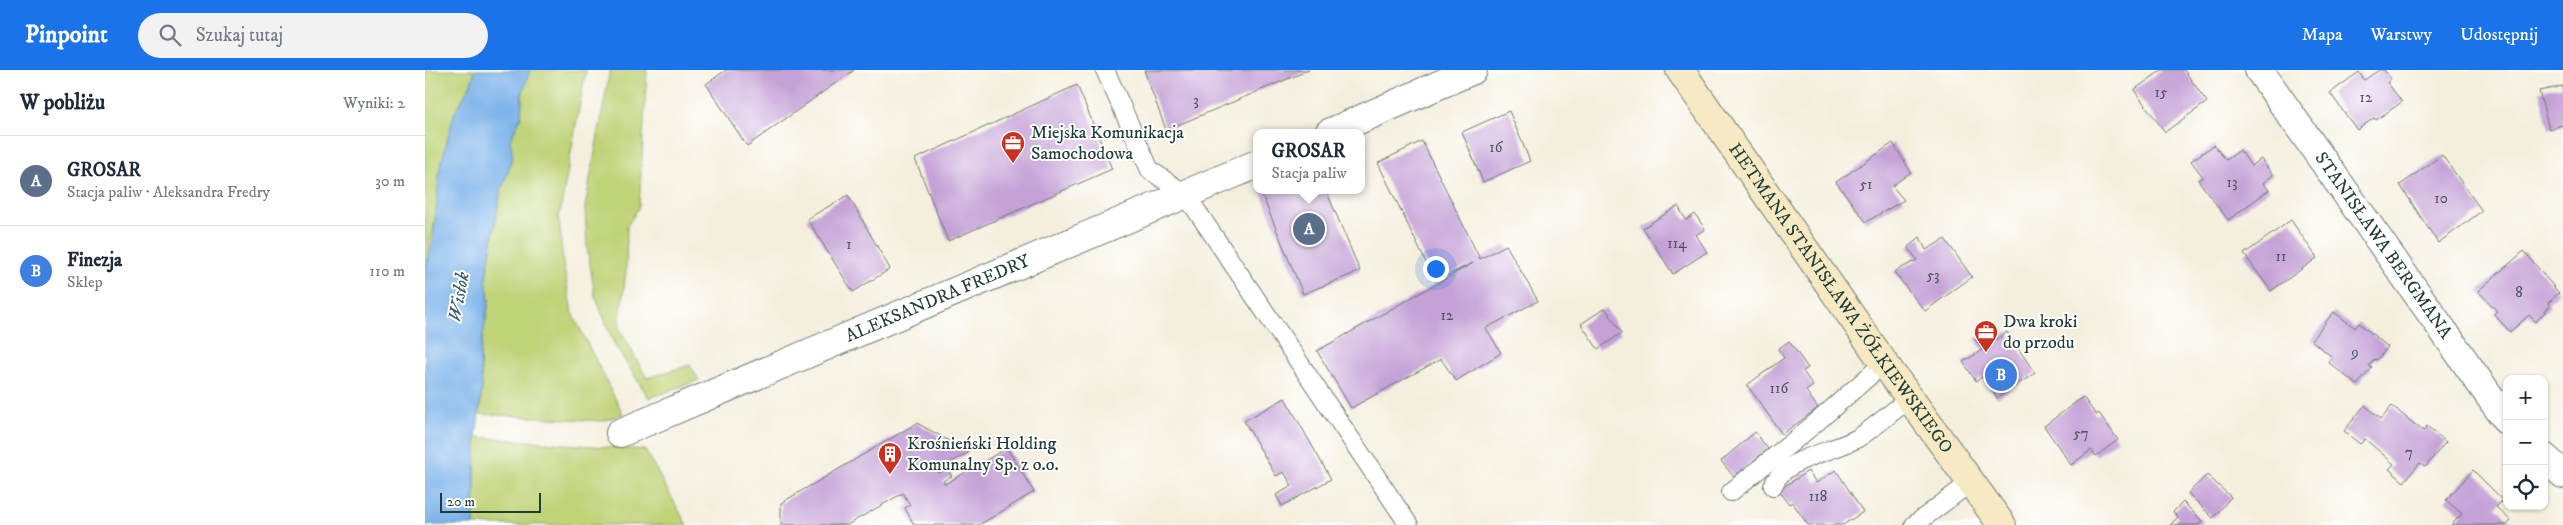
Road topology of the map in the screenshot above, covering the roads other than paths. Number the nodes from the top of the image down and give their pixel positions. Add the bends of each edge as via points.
1 (1105, 70) edge
2 (1473, 70) edge
3 (1680, 70) edge
4 (2259, 70) edge
5 (1338, 129) edge
6 (1253, 166) edge
7 (1186, 195) junction
8 (1884, 363) junction
9 (1910, 398) junction
10 (2506, 420) edge
11 (620, 433) dead end
12 (2548, 461) edge
13 (2563, 474) edge
14 (1971, 482) junction
15 (1773, 486) dead end
16 (1731, 492) dead end
17 (1409, 525) edge
18 (1914, 525) edge
19 (2002, 525) edge

1 - 7 lane via 1150,170
2 - 5 street
3 - 8 street, HETMANA STANISŁAWA ŻÓŁKIEWSKIEGO
4 - 10 street, STANISŁAWA BERGMANA
6 - 7 street, ALEKSANDRA FREDRY
7 - 11 street, ALEKSANDRA FREDRY
7 - 17 lane
8 - 9 street, HETMANA STANISŁAWA ŻÓŁKIEWSKIEGO
8 - 16 lane
9 - 14 street, HETMANA STANISŁAWA ŻÓŁKIEWSKIEGO
9 - 15 lane via 1856,438 1801,461 1776,477
12 - 13 street
14 - 18 lane
14 - 19 street, HETMANA STANISŁAWA ŻÓŁKIEWSKIEGO

